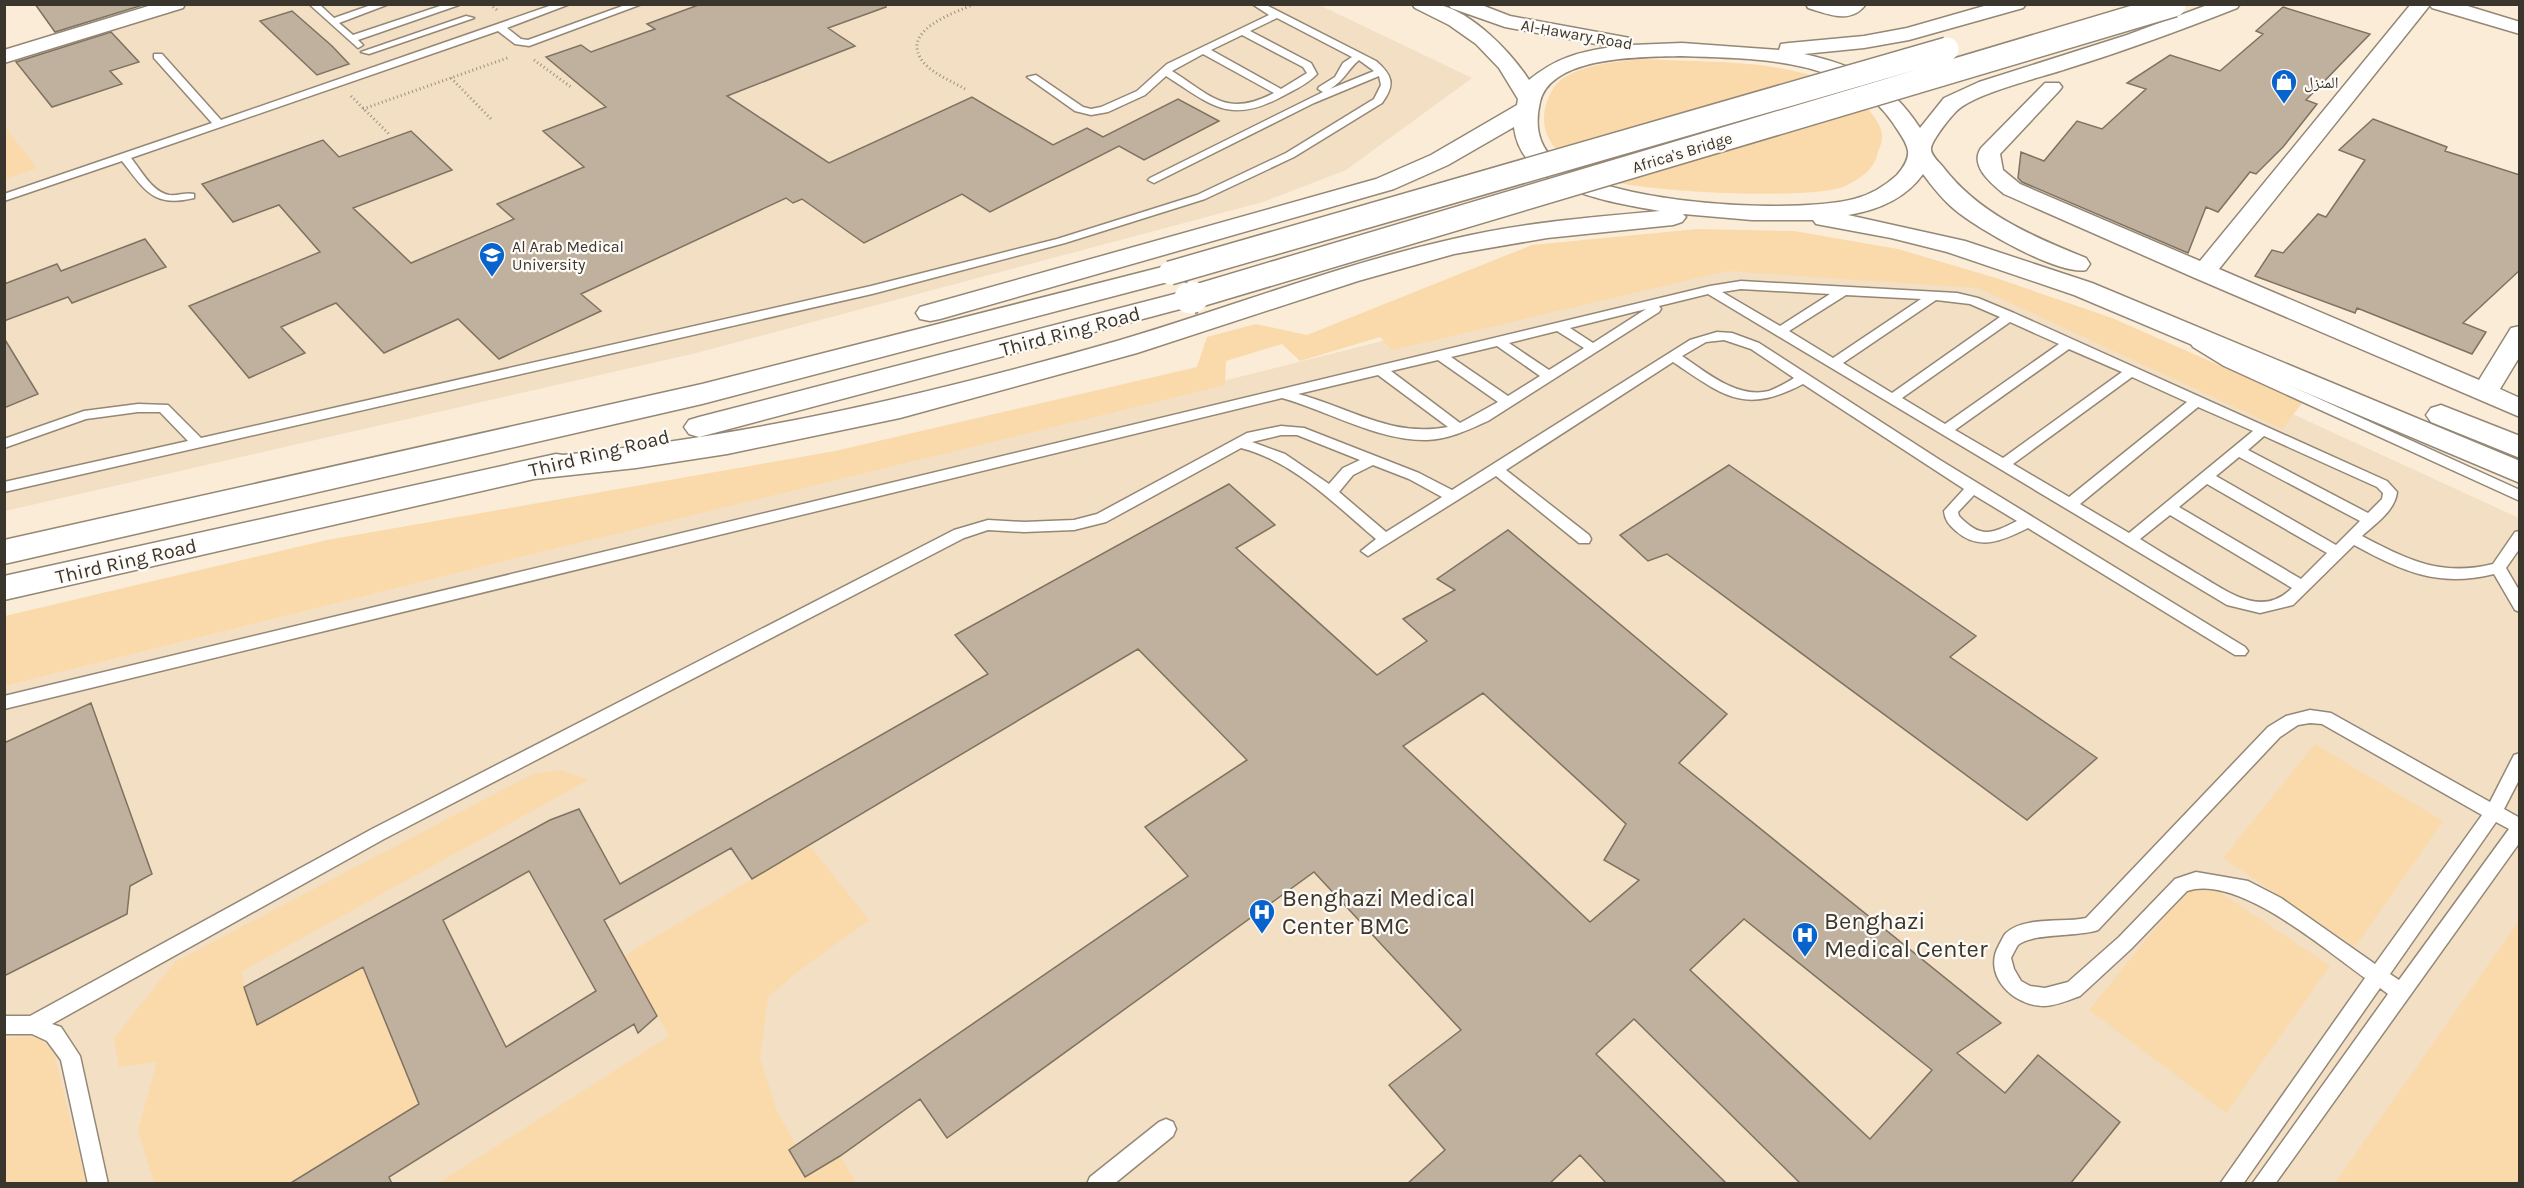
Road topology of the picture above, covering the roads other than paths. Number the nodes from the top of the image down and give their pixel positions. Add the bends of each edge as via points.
1 (385, 4) edge
2 (566, 4) edge
3 (638, 4) edge
4 (1256, 4) edge
5 (1422, 4) edge
6 (1458, 4) edge
7 (1815, 4) edge
8 (1857, 4) edge
9 (2016, 4) edge
10 (2102, 4) edge
11 (2229, 4) edge
12 (2421, 4) edge
13 (2439, 4) edge
14 (314, 5) edge
15 (454, 5) edge
16 (2175, 5) edge
17 (165, 6) edge
18 (1276, 15) junction
19 (469, 18) junction
20 (333, 22) junction
21 (500, 27) junction
22 (2520, 28) edge
23 (1242, 31) junction
24 (486, 32) junction
25 (1998, 34) dead end
26 (351, 39) junction
27 (1964, 44) dead end
28 (4, 47) edge
29 (38, 47) junction
30 (1663, 49) junction
31 (1203, 50) junction
32 (366, 52) junction
33 (1747, 53) junction
34 (158, 56) dead end
35 (1359, 56) junction
36 (4, 57) edge
37 (382, 68) junction
38 (1165, 71) junction
39 (1383, 71) junction
40 (1032, 77) dead end
41 (2052, 87) dead end
42 (1280, 92) junction
43 (1310, 101) junction
44 (1526, 103) junction
45 (219, 124) junction
46 (1920, 151) junction
47 (125, 157) junction
48 (1154, 180) dead end
49 (190, 196) dead end
50 (4, 198) edge
51 (1737, 211) junction
52 (1788, 214) junction
53 (1170, 273) joint
54 (2203, 273) junction
55 (1710, 290) junction
56 (1843, 291) junction
57 (1933, 296) junction
58 (1190, 298) joint
59 (1665, 302) junction
60 (2010, 316) junction
61 (1560, 327) junction
62 (2175, 328) junction
63 (1779, 332) junction
64 (2520, 334) edge
65 (1500, 342) junction
66 (2069, 343) junction
67 (1592, 348) junction
68 (1441, 356) junction
69 (1672, 356) junction
70 (1833, 364) junction
71 (1382, 371) junction
72 (2132, 371) junction
73 (1549, 376) junction
74 (1804, 379) junction
75 (2485, 393) junction
76 (1283, 394) junction
77 (1892, 399) junction
78 (2196, 401) junction
79 (1507, 402) junction
80 (2520, 408) edge
81 (623, 412) junction
82 (1460, 429) junction
83 (1945, 430) junction
84 (2262, 431) junction
85 (198, 443) junction
86 (1240, 443) junction
87 (4, 444) edge
88 (2520, 448) edge
89 (2238, 451) junction
90 (1375, 460) junction
91 (2003, 465) junction
92 (535, 469) junction
93 (1496, 470) junction
94 (2520, 473) edge
95 (2206, 477) junction
96 (4, 487) edge
97 (1972, 489) junction
98 (1331, 494) junction
99 (2520, 496) edge
100 (1453, 497) junction
101 (2070, 504) junction
102 (2169, 508) junction
103 (2371, 521) junction
104 (2026, 523) junction
105 (2520, 536) edge
106 (2353, 538) junction
107 (1584, 539) dead end
108 (1386, 540) junction
109 (2130, 540) junction
110 (1368, 551) dead end
111 (4, 552) edge
112 (2338, 552) junction
113 (2498, 568) junction
114 (2303, 586) junction
115 (4, 588) edge
116 (2520, 606) edge
117 (2240, 651) dead end
118 (4, 703) edge
119 (2520, 760) edge
120 (2494, 812) junction
121 (2520, 827) edge
122 (2378, 976) junction
123 (2402, 993) junction
124 (4, 1025) edge
125 (32, 1025) junction
126 (1166, 1129) dead end
127 (98, 1184) edge
128 (1096, 1184) edge
129 (2230, 1184) edge
130 (2262, 1184) edge

1 - 20 lane
2 - 21 lane
3 - 21 lane via 524,48
4 - 18 lane
5 - 44 highway, Al-Hawary Road via 1478,33 1498,51 1514,70
6 - 30 highway, Al-Hawary Road via 1505,21
7 - 8 street via 1844,12
9 - 33 highway via 1909,34
10 - 25 highway
11 - 46 highway via 1952,103 1935,122
12 - 54 street
13 - 22 street
14 - 20 lane
15 - 19 lane
15 - 26 lane
16 - 58 highway, Africa's Bridge, bridge
17 - 29 street
18 - 23 lane
18 - 35 lane
19 - 24 lane
19 - 32 lane
20 - 26 lane
21 - 24 lane
23 - 31 lane
23 - 42 lane via 1312,71 1309,77
24 - 37 lane
26 - 32 lane
27 - 53 highway, Africa's Bridge, bridge
28 - 29 street
29 - 36 street
30 - 33 highway
30 - 44 highway via 1587,57 1564,66 1540,79
31 - 38 lane
31 - 42 lane
32 - 37 lane
33 - 46 highway via 1823,65 1858,79 1888,101 1905,121
34 - 45 lane
35 - 39 lane
35 - 43 lane via 1347,65 1339,79
37 - 45 lane
38 - 40 lane via 1141,93 1097,111 1079,109
38 - 42 lane via 1232,109 1251,106
39 - 43 lane
39 - 85 lane via 1386,92 1378,101 1290,155 1201,197 1061,241 872,290
41 - 54 street via 1989,153 1993,172 2030,198
43 - 48 lane
44 - 51 highway, Al-Hawary Road via 1526,135 1537,156 1561,176 1590,189 1626,198
44 - 81 highway via 1459,151 1385,184 744,366
45 - 47 lane
46 - 52 highway via 1916,168 1904,183 1884,196 1856,207
46 - 88 highway via 1962,203 2036,247
47 - 49 lane via 158,197 171,200
47 - 50 lane
51 - 52 highway
51 - 92 highway via 1571,228 1426,253 1129,346 937,398 682,451
52 - 62 highway via 1847,222 1960,247 2020,265
53 - 81 highway, Third Ring Road
54 - 75 street
55 - 56 lane via 1741,285
55 - 59 lane
55 - 63 lane
56 - 57 lane
56 - 63 lane
57 - 60 lane via 1974,301
57 - 70 lane
58 - 92 highway, Third Ring Road
59 - 61 lane
59 - 67 lane
60 - 66 lane
60 - 77 lane
61 - 65 lane
61 - 67 lane
62 - 94 highway
62 - 99 lane via 2229,363
63 - 70 lane
64 - 75 street
65 - 68 lane
65 - 73 lane
66 - 72 lane
66 - 83 lane
67 - 73 lane
68 - 71 lane
68 - 79 lane
69 - 74 lane via 1725,388 1746,395 1768,395
69 - 74 lane via 1702,338 1737,337
69 - 93 lane
70 - 77 lane
71 - 76 lane
71 - 82 lane
72 - 78 lane
72 - 91 lane
73 - 79 lane
74 - 97 lane
75 - 80 street
76 - 82 lane via 1407,436
76 - 118 lane
77 - 83 lane
78 - 84 lane
78 - 101 lane
79 - 82 lane
81 - 111 highway, Third Ring Road
83 - 91 lane
84 - 89 lane
84 - 103 lane via 2382,484 2390,492 2390,501
85 - 87 lane via 163,408 138,408 84,415
85 - 96 lane
86 - 90 lane via 1268,431 1299,431
86 - 98 lane via 1292,462
86 - 125 lane via 1101,518 1074,525 987,525 959,534 378,834
89 - 95 lane
89 - 103 lane
90 - 98 lane via 1344,473
90 - 100 lane
91 - 101 lane
92 - 115 highway, Third Ring Road
93 - 100 lane
93 - 107 lane
95 - 102 lane
95 - 112 lane
97 - 104 lane
97 - 104 lane via 1952,511 1952,518 1970,534 1984,540 1994,539
98 - 108 lane
100 - 108 lane
101 - 109 lane
102 - 109 lane
102 - 114 lane
103 - 106 lane
104 - 117 lane
105 - 113 lane
106 - 112 lane
106 - 113 lane via 2428,571 2465,575
108 - 110 lane
109 - 114 lane via 2232,600 2256,609 2288,601
112 - 114 lane
113 - 116 lane
119 - 120 lane
120 - 121 lane
120 - 122 lane
120 - 122 lane via 2325,718 2291,719 2274,732 2092,924 2032,930 2012,939 2002,957 2014,987 2026,994 2045,996 2073,990 2181,885 2196,880 2242,887 2275,904
121 - 123 lane
122 - 123 lane
122 - 129 lane
123 - 130 lane
124 - 125 lane
125 - 127 lane via 54,1034 70,1056
126 - 128 lane

